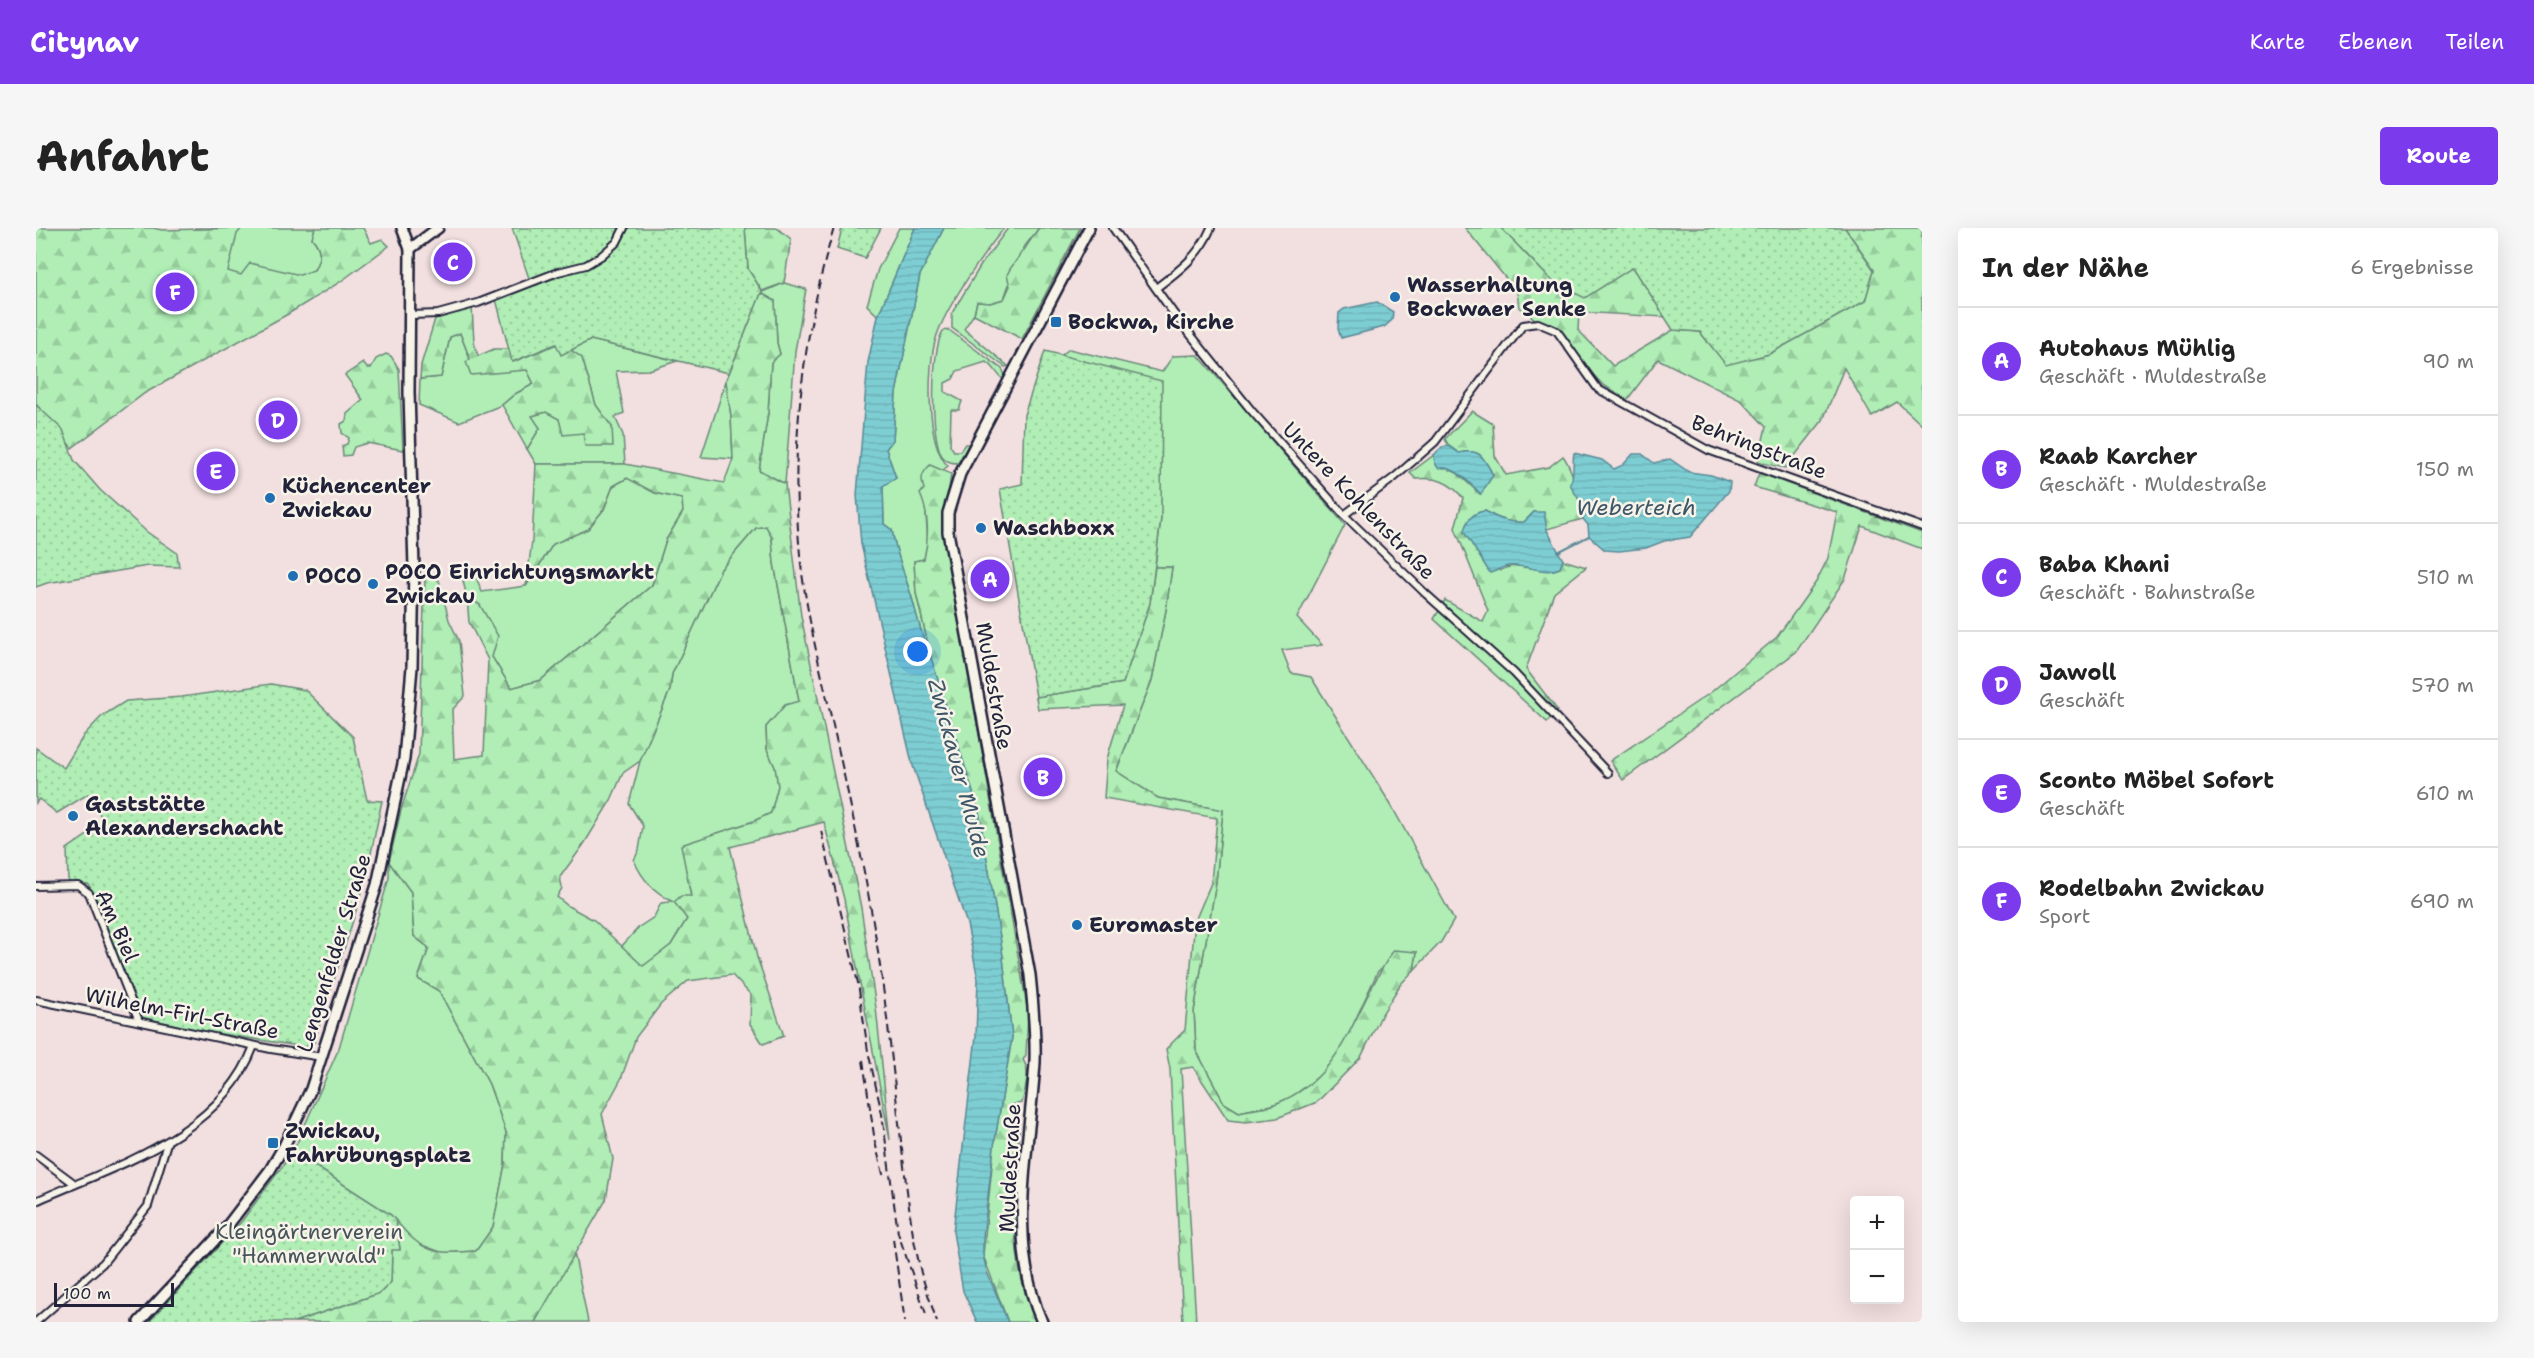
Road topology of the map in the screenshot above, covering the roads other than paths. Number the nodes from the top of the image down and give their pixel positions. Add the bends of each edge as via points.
1 (402, 228) edge
2 (438, 228) edge
3 (624, 228) edge
4 (1089, 228) edge
5 (1113, 228) edge
6 (1211, 228) edge
7 (410, 249) junction
8 (1156, 288) junction
9 (411, 315) junction
10 (1344, 515) junction
11 (1922, 527) edge
12 (1608, 773) dead end
13 (36, 886) edge
14 (36, 1000) edge
15 (139, 1021) junction
16 (254, 1046) junction
17 (322, 1057) junction
18 (167, 1143) junction
19 (36, 1155) edge
20 (75, 1184) junction
21 (36, 1201) edge
22 (36, 1322) edge
23 (139, 1322) edge
24 (1042, 1322) edge

1 - 7 main road, Lengenfelder Straße
2 - 7 main road
3 - 9 street via 617,242 586,265 478,303 438,314
4 - 24 main road, Muldestraße via 960,474 948,513 948,532 1033,1002 1035,1064 1024,1162 1024,1232 1032,1293
5 - 8 street, Untere Kohlenstraße
6 - 8 street via 1191,260
7 - 9 main road, Lengenfelder Straße
8 - 10 street, Untere Kohlenstraße via 1251,410
9 - 17 main road, Lengenfelder Straße via 413,609 404,759 377,885
10 - 11 street, Behringstraße via 1435,442 1523,325 1538,323 1557,331 1598,389 1708,450
10 - 12 street, Untere Kohlenstraße via 1514,673
13 - 15 street, Am Biel via 78,885 89,893
14 - 15 street, Wilhelm-Firl-Straße
15 - 16 street, Wilhelm-Firl-Straße
16 - 17 street, Wilhelm-Firl-Straße
16 - 18 street via 231,1090
17 - 23 main road, Lengenfelder Straße via 306,1101 270,1170 225,1230
18 - 20 street
18 - 22 street via 148,1206 103,1263
19 - 20 street
20 - 21 street

